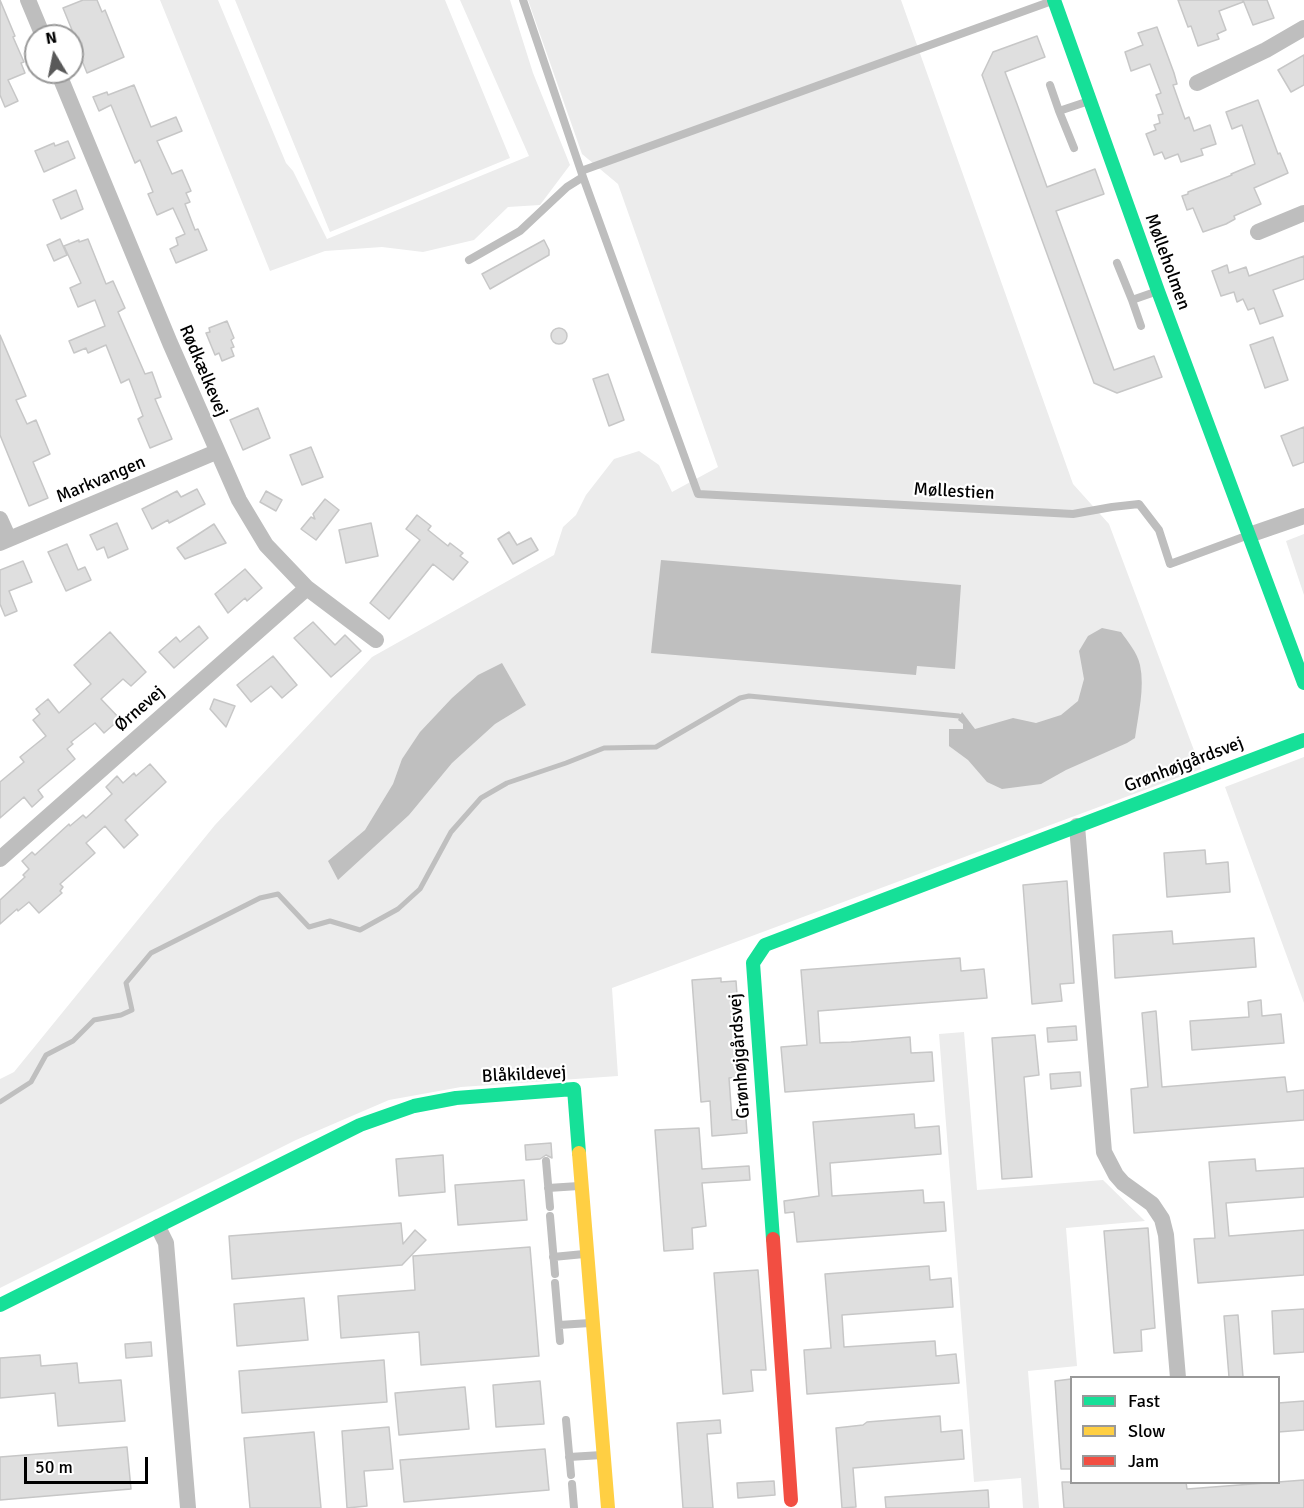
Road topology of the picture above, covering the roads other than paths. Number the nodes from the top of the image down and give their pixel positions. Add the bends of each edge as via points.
1 (28, 0) edge
2 (523, 0) edge
3 (1054, 0) edge
4 (38, 24) edge
5 (1304, 28) edge
6 (63, 84) edge
7 (1197, 84) dead end
8 (1050, 85) dead end
9 (1091, 100) junction
10 (1059, 111) junction
11 (1074, 148) dead end
12 (582, 174) junction
13 (1304, 213) edge
14 (1258, 232) dead end
15 (469, 260) dead end
16 (1117, 263) dead end
17 (1158, 291) junction
18 (1132, 300) junction
19 (1141, 326) dead end
20 (216, 452) junction
21 (1304, 516) edge
22 (0, 519) edge
23 (1249, 535) junction
24 (4, 541) edge
25 (307, 588) junction
26 (376, 640) dead end
27 (1304, 684) edge
28 (1304, 740) edge
29 (1077, 826) junction
30 (0, 859) edge
31 (546, 1161) dead end
32 (582, 1186) junction
33 (548, 1188) junction
34 (158, 1227) junction
35 (588, 1254) junction
36 (554, 1257) junction
37 (0, 1305) edge
38 (593, 1322) junction
39 (559, 1325) junction
40 (560, 1341) dead end
41 (1178, 1376) edge
42 (566, 1420) dead end
43 (603, 1454) junction
44 (569, 1457) junction
45 (791, 1500) dead end
46 (188, 1508) edge
47 (574, 1508) edge
48 (608, 1508) edge

1 - 4 street
2 - 12 lane
3 - 9 street, Mølleholmen
3 - 12 lane
5 - 7 street
6 - 20 street, Rødkælkevej
8 - 10 lane
9 - 10 lane
9 - 17 street, Mølleholmen
10 - 11 lane
12 - 15 lane via 519,231
12 - 23 lane, Møllestien via 698,494 1073,514 1139,504 1159,530 1170,564
13 - 14 street
16 - 18 lane
17 - 18 lane
17 - 23 street, Mølleholmen
18 - 19 lane
20 - 24 street, Markvangen
20 - 25 street, Rødkælkevej via 266,544
21 - 23 street
22 - 24 street
23 - 27 street, Mølleholmen
25 - 26 street, Rødkælkevej
25 - 30 street, Ørnevej
28 - 29 street, Grønhøjgårdsvej
29 - 41 street via 1104,1152 1116,1175 1152,1204 1162,1219
29 - 45 street, Grønhøjgårdsvej via 765,945 753,963
31 - 33 lane
32 - 33 lane
32 - 34 street, Blåkildevej via 574,1089 456,1098 414,1106 360,1125
32 - 35 street, Blåkildevej
33 - 36 lane
34 - 37 street, Blåkildevej
34 - 46 street via 166,1243
35 - 36 lane
35 - 38 street, Blåkildevej
36 - 39 lane
38 - 39 lane
38 - 43 street, Blåkildevej
39 - 40 lane
42 - 44 lane
43 - 44 lane
43 - 48 street, Blåkildevej
44 - 47 lane

